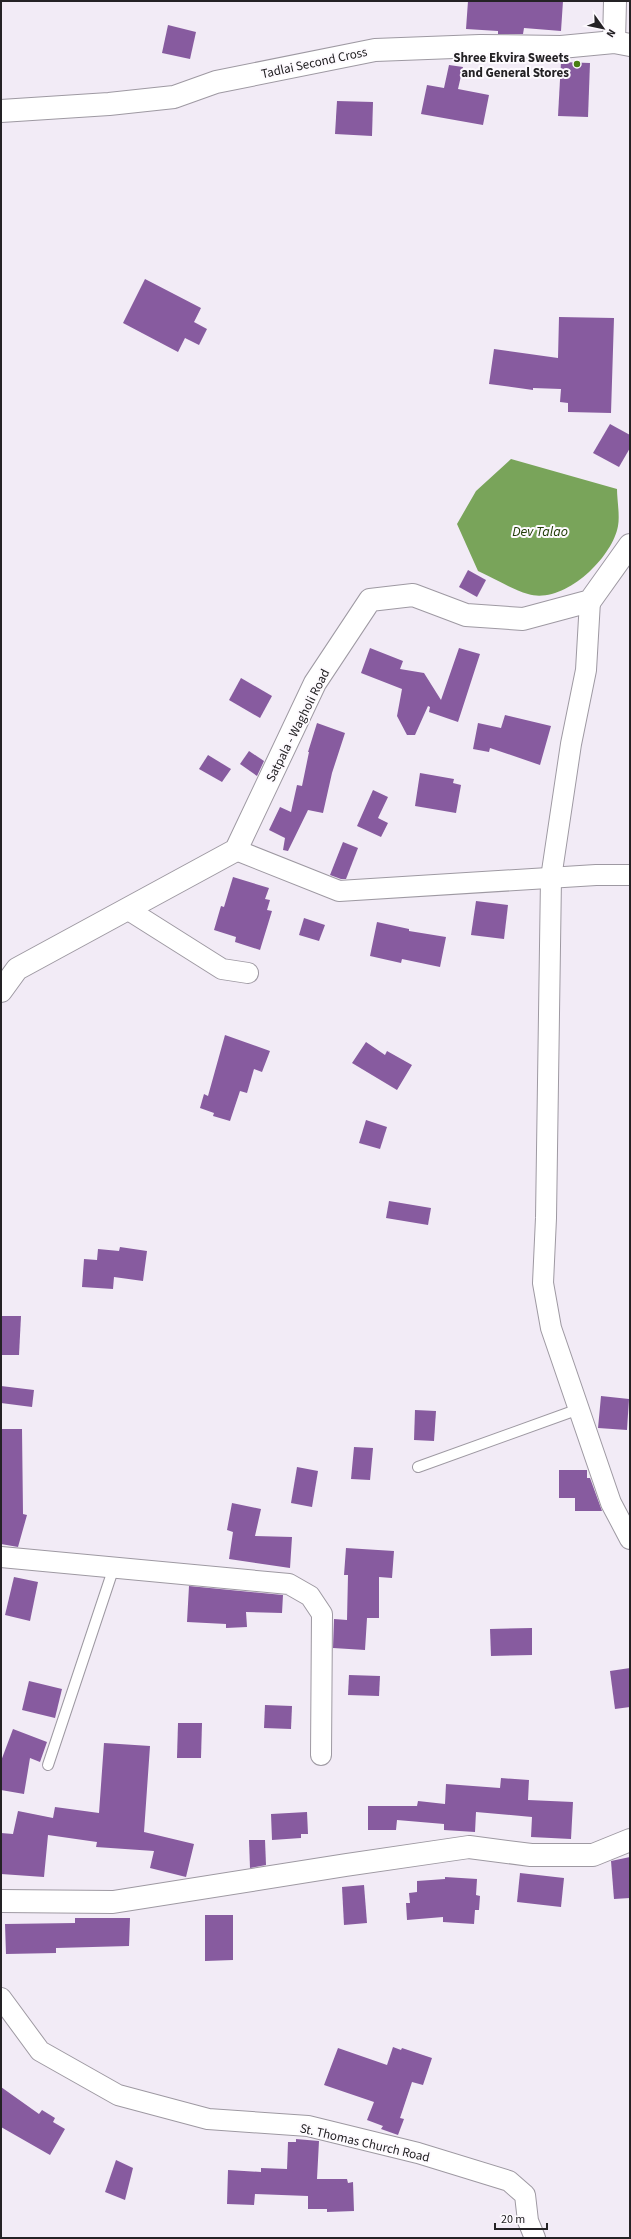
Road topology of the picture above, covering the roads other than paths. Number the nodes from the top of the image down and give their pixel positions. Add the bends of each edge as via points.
1 (615, 1) edge
2 (622, 43) edge
3 (1, 111) edge
4 (630, 545) edge
5 (590, 601) junction
6 (236, 850) junction
7 (630, 875) edge
8 (551, 878) junction
9 (127, 909) junction
10 (9, 966) edge
11 (248, 973) dead end
12 (1, 991) edge
13 (579, 1409) junction
14 (418, 1467) dead end
15 (630, 1539) edge
16 (1, 1557) edge
17 (114, 1568) junction
18 (321, 1756) dead end
19 (48, 1766) dead end
20 (630, 1840) edge
21 (1, 1902) edge
22 (1, 1998) edge
23 (535, 2238) edge

1 - 2 main road
2 - 3 main road, Tadlai Second Cross via 562,47 480,46 375,50 216,82 174,97
4 - 5 main road
5 - 6 main road, Satpala - Wagholi Road via 523,618 466,614 414,595 370,600 315,683
5 - 8 street via 586,670 570,744
6 - 8 street via 339,891
6 - 9 main road
7 - 8 street
8 - 13 street via 543,1283 551,1328
9 - 10 main road
9 - 11 street via 222,969
10 - 12 main road
13 - 14 lane
13 - 15 street via 611,1504
16 - 17 street
17 - 18 street via 289,1584 310,1596 322,1614
17 - 19 lane
20 - 21 main road via 593,1855 531,1855 470,1847 346,1864 113,1902
22 - 23 street, St. Thomas Church Road via 40,2051 118,2095 208,2119 308,2126 418,2153 509,2181 525,2195 528,2221

